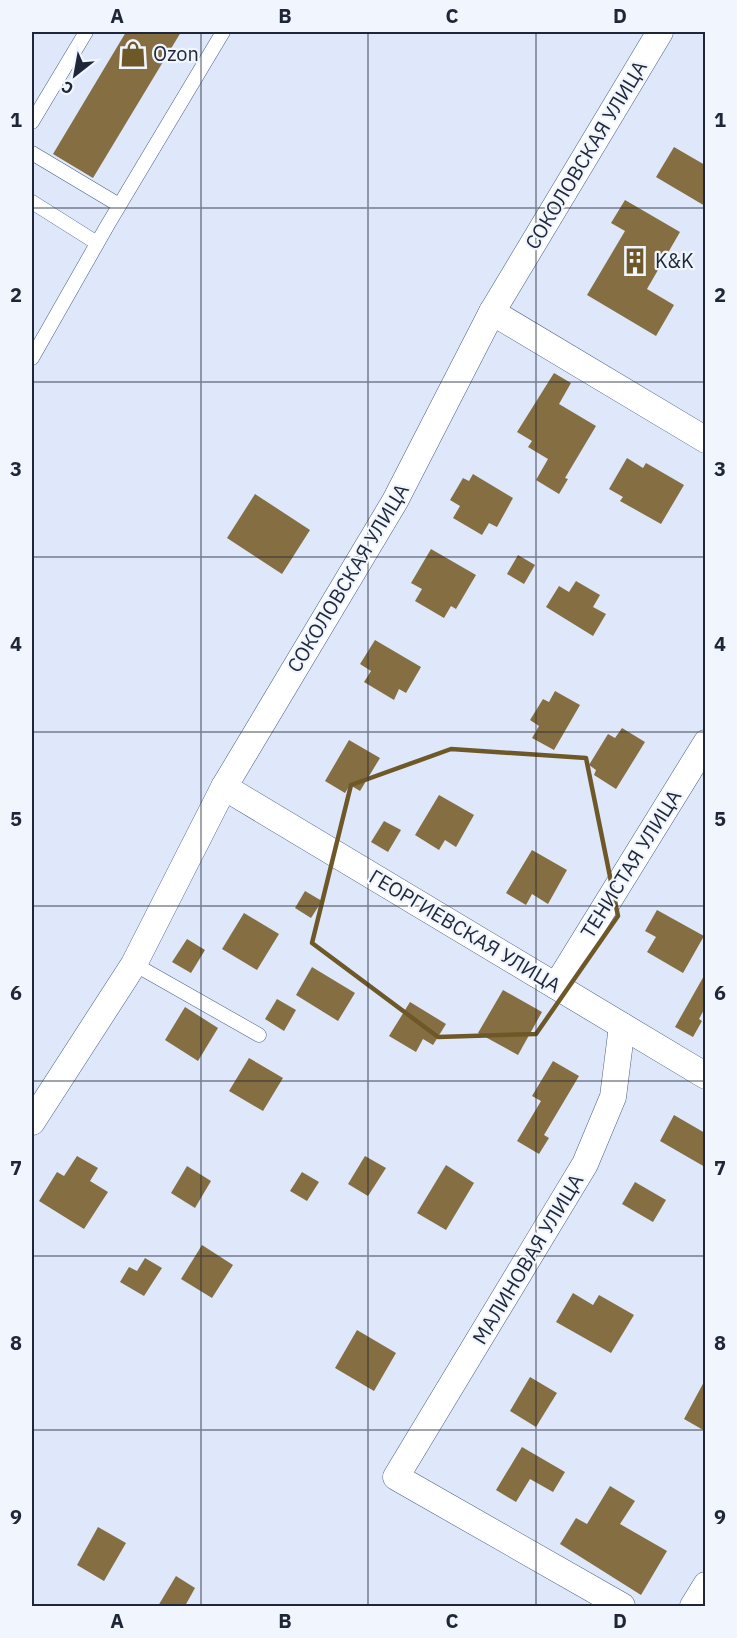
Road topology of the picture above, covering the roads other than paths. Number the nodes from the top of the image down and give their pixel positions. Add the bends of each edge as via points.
1 (86, 32) edge
2 (224, 32) edge
3 (660, 32) edge
4 (32, 122) edge
5 (32, 153) edge
6 (32, 202) edge
7 (119, 206) junction
8 (97, 243) junction
9 (492, 312) junction
10 (32, 358) edge
11 (705, 440) edge
12 (705, 743) edge
13 (224, 787) junction
14 (134, 964) junction
15 (556, 986) junction
16 (622, 1026) junction
17 (259, 1035) dead end
18 (705, 1076) edge
19 (32, 1122) edge
20 (705, 1585) edge
21 (621, 1606) edge
22 (693, 1606) edge

1 - 4 lane
2 - 7 lane
3 - 9 street, СОКОЛОВСКАЯ УЛИЦА
5 - 7 lane
6 - 8 lane
7 - 8 lane
8 - 10 lane
9 - 11 street
9 - 13 street, СОКОЛОВСКАЯ УЛИЦА via 395,501
12 - 15 street, ТЕНИСТАЯ УЛИЦА
13 - 14 street, СОКОЛОВСКАЯ УЛИЦА
13 - 15 street, ГЕОРГИЕВСКАЯ УЛИЦА
14 - 17 lane
14 - 19 street, СОКОЛОВСКАЯ УЛИЦА
15 - 16 street, ГЕОРГИЕВСКАЯ УЛИЦА
16 - 18 street, ГЕОРГИЕВСКАЯ УЛИЦА
16 - 21 street, МАЛИНОВАЯ УЛИЦА via 613,1097 585,1164 396,1477
20 - 22 street

